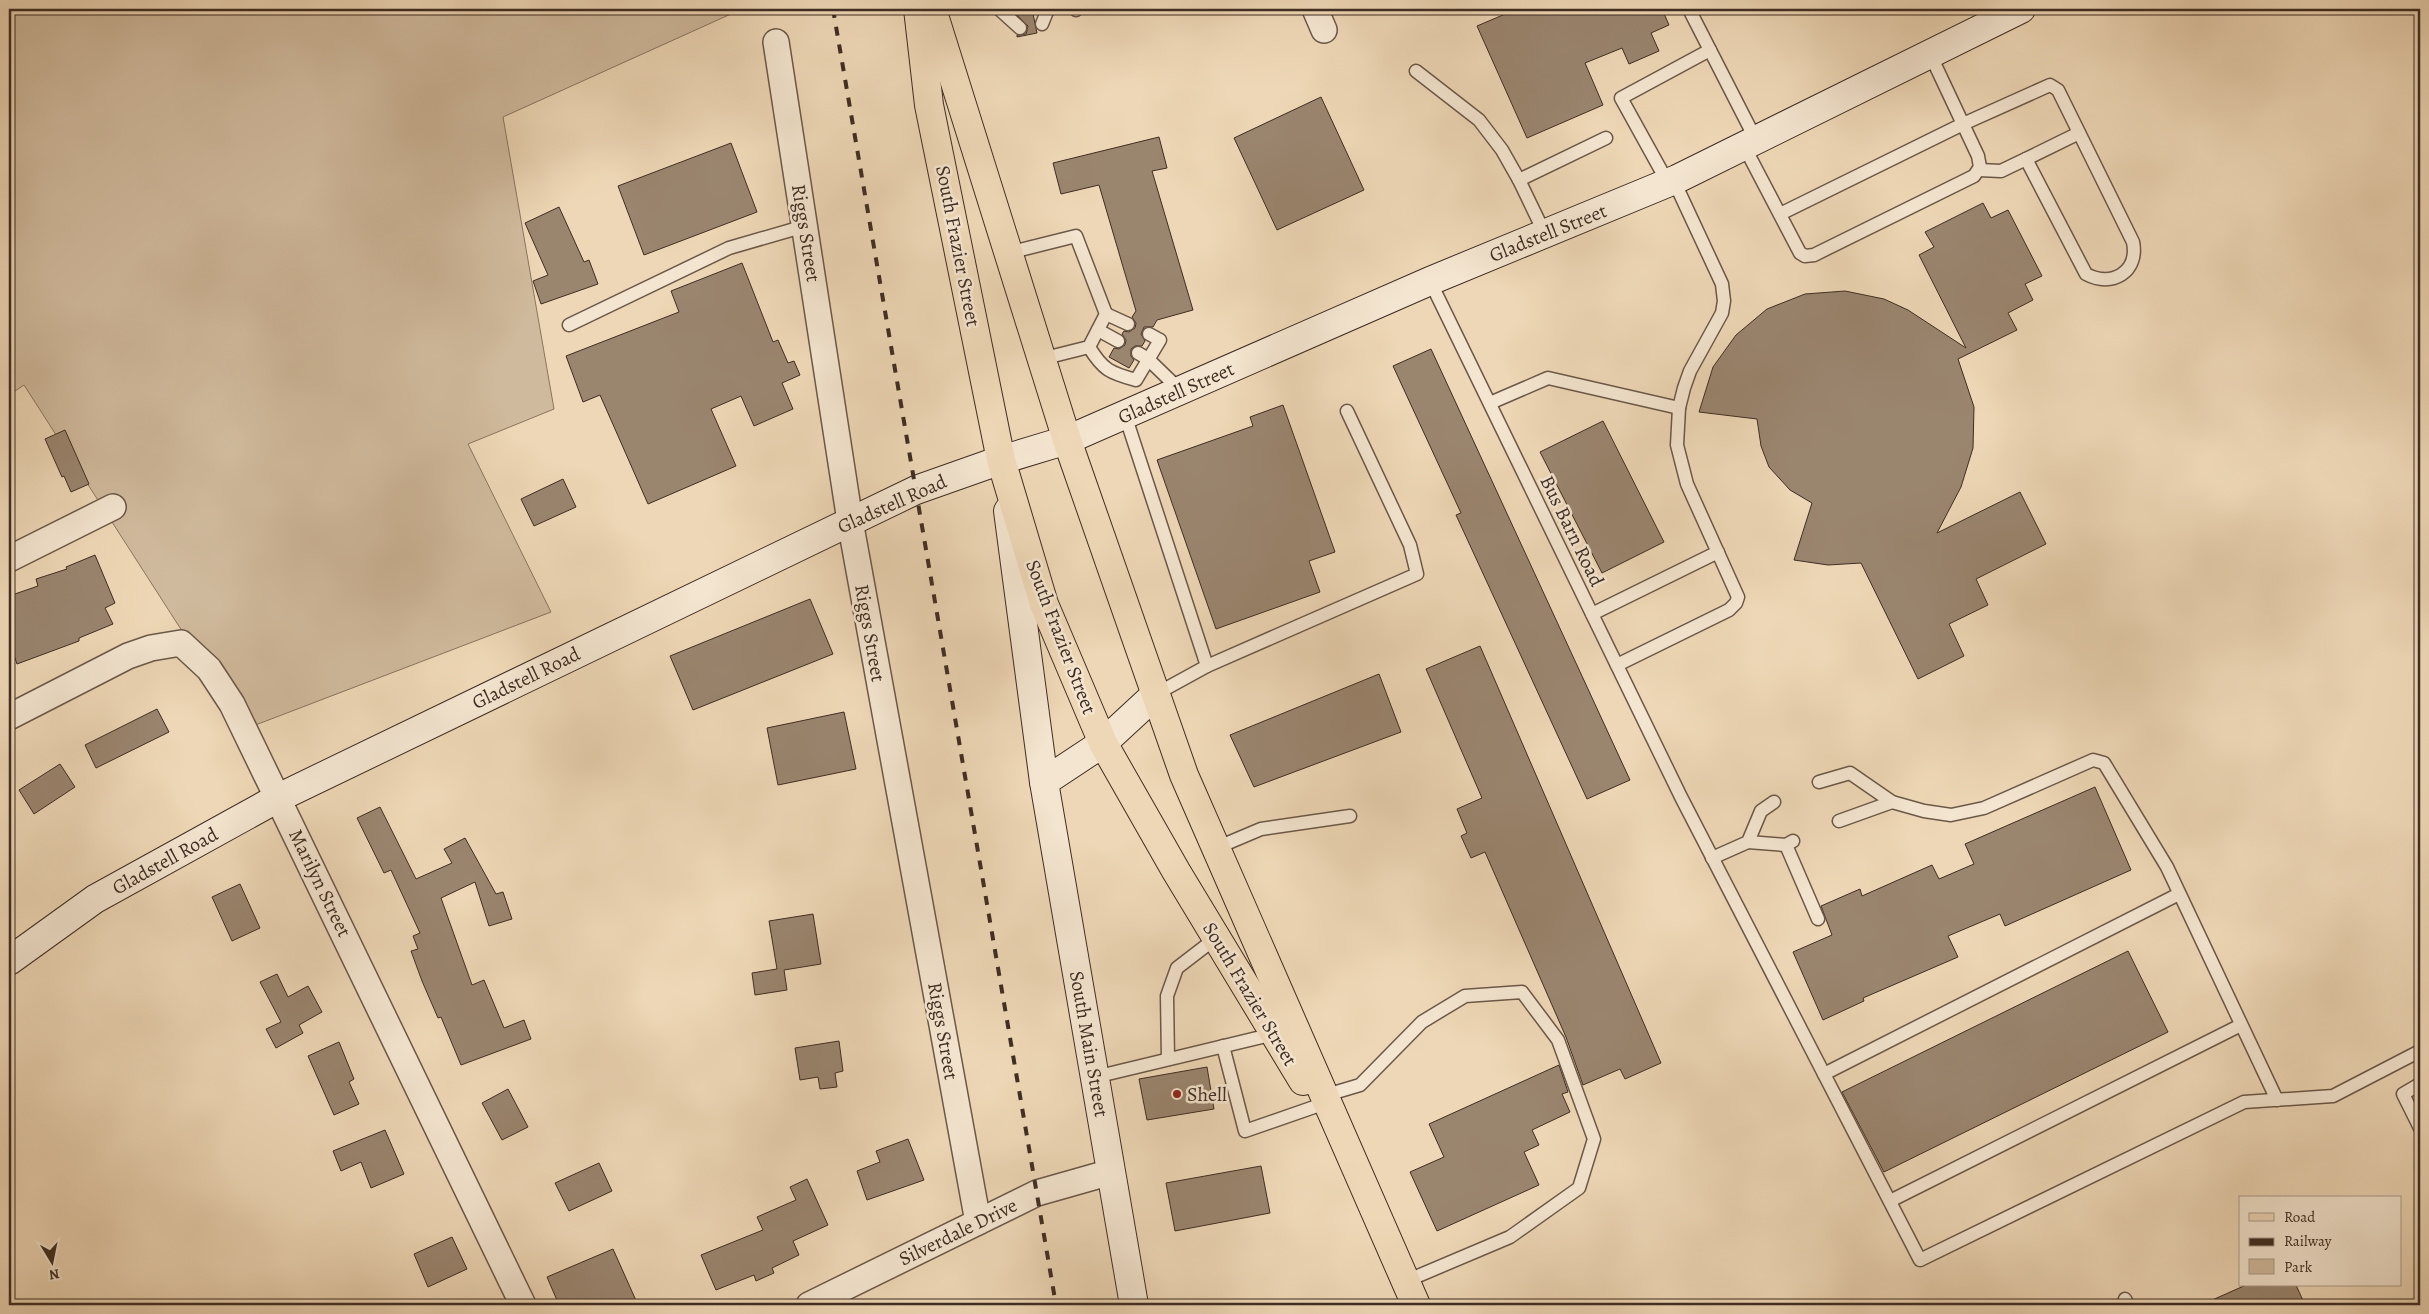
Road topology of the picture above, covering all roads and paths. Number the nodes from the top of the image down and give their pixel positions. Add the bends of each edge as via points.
1 (918, 9) edge
2 (932, 9) edge
3 (999, 9) edge
4 (1042, 9) edge
5 (1689, 9) edge
6 (2021, 9) edge
7 (1042, 24) dead end
8 (1020, 28) dead end
9 (776, 42) dead end
10 (1710, 50) junction
11 (1930, 54) junction
12 (1416, 71) dead end
13 (1963, 124) junction
14 (2079, 133) junction
15 (1606, 138) dead end
16 (1750, 143) junction
17 (2026, 159) junction
18 (1979, 170) junction
19 (1518, 180) junction
20 (1671, 182) junction
21 (1780, 214) junction
22 (805, 226) junction
23 (1545, 234) junction
24 (1008, 253) junction
25 (1430, 281) junction
26 (1106, 314) junction
27 (1128, 324) dead end
28 (569, 325) dead end
29 (1098, 330) junction
30 (1149, 334) dead end
31 (1118, 341) dead end
32 (1089, 347) junction
33 (1143, 356) junction
34 (1041, 359) junction
35 (1181, 391) junction
36 (1490, 403) junction
37 (1679, 408) junction
38 (1347, 411) dead end
39 (1125, 415) junction
40 (1067, 440) junction
41 (1001, 460) junction
42 (113, 507) dead end
43 (850, 521) junction
44 (1718, 552) junction
45 (9, 559) edge
46 (1592, 614) junction
47 (1617, 665) junction
48 (1207, 666) junction
49 (1156, 694) junction
50 (9, 717) edge
51 (1102, 743) junction
52 (1044, 782) junction
53 (1819, 782) dead end
54 (278, 798) junction
55 (1774, 802) dead end
56 (1892, 802) junction
57 (1350, 816) dead end
58 (1839, 821) dead end
59 (1748, 842) junction
60 (1216, 848) junction
61 (1712, 858) junction
62 (2180, 894) junction
63 (1818, 920) dead end
64 (1216, 938) junction
65 (9, 961) edge
66 (2241, 1025) junction
67 (1274, 1034) junction
68 (1223, 1046) junction
69 (2420, 1052) edge
70 (1168, 1059) junction
71 (1824, 1074) junction
72 (1095, 1077) junction
73 (2420, 1084) edge
74 (1318, 1100) junction
75 (2276, 1100) junction
76 (2420, 1128) edge
77 (1111, 1172) junction
78 (1890, 1202) junction
79 (978, 1222) junction
80 (1411, 1293) edge
81 (523, 1305) edge
82 (809, 1305) edge
83 (1134, 1305) edge

1 - 41 main road, South Frazier Street via 930,105
2 - 24 main road, South Frazier Street
3 - 8 lane
4 - 7 lane
5 - 10 lane
6 - 11 street, Gladstell Street
9 - 22 street, Riggs Street
10 - 16 lane
10 - 20 lane via 1621,98
11 - 13 lane
11 - 16 street, Gladstell Street
12 - 19 lane via 1480,120 1502,150
13 - 14 lane via 2050,85 2058,90
13 - 18 lane via 1978,156
13 - 21 lane
14 - 17 lane
14 - 17 lane via 2133,242 2134,258 2118,277 2101,280 2082,269
15 - 19 lane
16 - 20 street, Gladstell Street
16 - 21 lane
17 - 18 lane via 2001,171
18 - 21 lane via 1974,176 1814,255 1800,253
19 - 23 lane
20 - 23 street, Gladstell Street
20 - 37 lane via 1724,292 1722,313 1690,371
22 - 28 lane via 729,248
22 - 43 street, Riggs Street
23 - 25 street, Gladstell Street
24 - 26 lane via 1076,236
24 - 34 main road, South Frazier Street
25 - 35 street, Gladstell Street
25 - 36 lane, Bus Barn Road
26 - 27 lane
26 - 29 lane
29 - 31 lane
29 - 32 lane
30 - 33 lane via 1160,340
32 - 33 lane via 1099,364 1117,375 1136,380
32 - 34 lane
33 - 35 lane
34 - 40 main road, South Frazier Street
35 - 39 street, Gladstell Street
36 - 37 lane via 1548,378
36 - 46 lane, Bus Barn Road
37 - 44 lane via 1677,444 1682,470
38 - 48 lane via 1410,545 1417,574
39 - 40 street, Gladstell Street
39 - 48 lane
40 - 41 street, Gladstell Road
40 - 49 main road, South Frazier Street
41 - 43 street, Gladstell Road via 916,490
41 - 51 main road, South Frazier Street via 1044,604
41 - 52 street, South Main Street
42 - 45 street
43 - 54 street, Gladstell Road
43 - 79 street, Riggs Street
44 - 46 lane
44 - 47 lane via 1736,590 1736,604
46 - 47 lane, Bus Barn Road
47 - 61 lane, Bus Barn Road
48 - 49 lane
49 - 51 street
49 - 60 main road, South Frazier Street via 1184,775
50 - 54 street, Marilyn Street via 128,656 181,643 209,669 232,704
51 - 52 street
51 - 64 main road, South Frazier Street
52 - 72 street, South Main Street
53 - 56 lane via 1850,773
54 - 65 street, Gladstell Road via 95,900
54 - 81 street, Marilyn Street
55 - 59 lane via 1761,811
56 - 58 lane
56 - 62 lane via 1950,815 1984,808 2093,760 2104,763
57 - 60 lane via 1261,829
59 - 61 lane
59 - 63 lane via 1789,843
60 - 74 main road, South Frazier Street
61 - 71 lane, Bus Barn Road
62 - 66 lane
62 - 71 lane
64 - 67 main road, South Frazier Street
64 - 70 lane via 1177,968 1167,996
66 - 75 lane
66 - 78 lane
67 - 68 lane
67 - 74 main road, South Frazier Street
68 - 70 lane
68 - 74 lane via 1245,1131
69 - 75 lane via 2334,1096
70 - 72 lane
71 - 78 lane, Bus Barn Road
72 - 77 street, South Main Street
73 - 76 lane via 2403,1094
74 - 80 main road, South Frazier Street via 1359,1174
74 - 80 lane via 1360,1085 1422,1022 1464,996 1522,992 1558,1040 1594,1140 1579,1188 1510,1236
75 - 78 lane, Bus Barn Road via 2244,1102 1920,1260
77 - 79 street, Silverdale Drive via 1037,1194
77 - 83 street, South Main Street
79 - 82 street, Silverdale Drive

